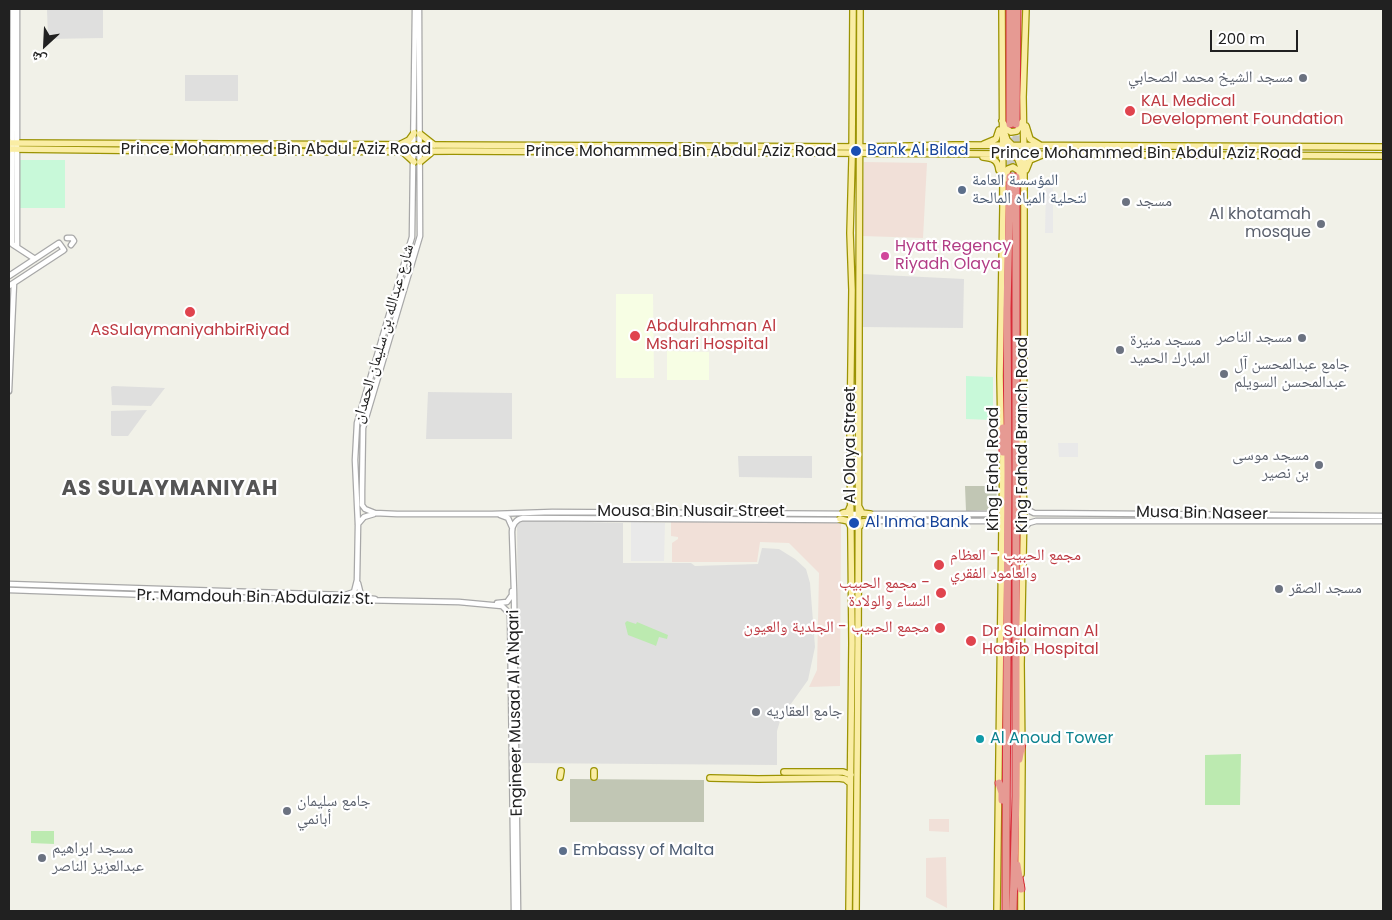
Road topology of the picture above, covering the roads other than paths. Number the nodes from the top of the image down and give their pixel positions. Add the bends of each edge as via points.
1 (13, 9) edge
2 (17, 9) edge
3 (415, 9) edge
4 (419, 9) edge
5 (853, 9) edge
6 (860, 9) edge
7 (1002, 9) edge
8 (1010, 9) edge
9 (1018, 9) edge
10 (1026, 9) edge
11 (15, 96) junction
12 (1023, 97) junction
13 (1001, 106) junction
14 (1001, 119) junction
15 (852, 139) junction
16 (417, 143) junction
17 (401, 144) junction
18 (566, 145) junction
19 (699, 145) junction
20 (12, 146) edge
21 (976, 146) junction
22 (1002, 146) junction
23 (1012, 146) junction
24 (1024, 146) junction
25 (1042, 146) junction
26 (1383, 147) edge
27 (434, 148) junction
28 (862, 149) junction
29 (402, 151) junction
30 (847, 151) junction
31 (551, 152) junction
32 (684, 152) junction
33 (964, 153) junction
34 (1002, 154) junction
35 (1012, 154) junction
36 (1024, 154) junction
37 (1048, 154) junction
38 (1383, 156) edge
39 (14, 159) junction
40 (417, 162) junction
41 (860, 163) junction
42 (852, 168) junction
43 (1003, 189) junction
44 (1023, 200) junction
45 (1003, 207) junction
46 (67, 238) dead end
47 (71, 245) dead end
48 (17, 247) junction
49 (35, 259) junction
50 (9, 276) edge
51 (14, 283) junction
52 (9, 286) edge
53 (852, 290) junction
54 (9, 291) edge
55 (859, 291) junction
56 (13, 297) junction
57 (855, 309) junction
58 (1016, 347) junction
59 (1007, 366) junction
60 (9, 391) edge
61 (1022, 407) junction
62 (1003, 452) junction
63 (1003, 503) junction
64 (1024, 504) junction
65 (859, 505) junction
66 (376, 513) junction
67 (846, 513) junction
68 (1034, 513) junction
69 (492, 514) junction
70 (988, 514) junction
71 (1180, 514) junction
72 (1232, 514) junction
73 (1383, 516) edge
74 (859, 517) junction
75 (871, 518) junction
76 (846, 520) junction
77 (1180, 520) junction
78 (988, 521) junction
79 (1036, 521) junction
80 (1232, 521) junction
81 (1383, 521) edge
82 (358, 525) junction
83 (512, 527) junction
84 (1023, 529) junction
85 (852, 530) junction
86 (859, 530) junction
87 (1002, 532) junction
88 (357, 580) junction
89 (513, 582) junction
90 (9, 584) edge
91 (9, 590) edge
92 (381, 601) junction
93 (491, 604) junction
94 (852, 647) junction
95 (858, 650) junction
96 (1022, 743) junction
97 (784, 772) dead end
98 (514, 774) junction
99 (850, 774) junction
100 (838, 775) junction
101 (710, 778) dead end
102 (1016, 780) junction
103 (854, 783) junction
104 (999, 783) junction
105 (1006, 837) junction
106 (1014, 847) junction
107 (1021, 889) junction
108 (852, 908) edge
109 (514, 911) edge
110 (518, 911) edge
111 (997, 911) edge
112 (1006, 911) edge
113 (1013, 911) edge
114 (1021, 911) edge

1 - 11 street
2 - 11 street
3 - 16 street, شارع عبدالله بن سليمان الحمدان
4 - 16 street, شارع عبدالله بن سليمان الحمدان
5 - 15 main road, Al Olaya Street
6 - 28 main road, Al Olaya Street
7 - 13 main road
8 - 9 highway via 1013,124
10 - 12 main road
11 - 20 street
12 - 14 main road via 1022,122 1017,131 1008,130
12 - 24 main road
12 - 25 main road via 1028,136
13 - 14 main road
13 - 21 main road via 998,137 990,143
14 - 22 main road
14 - 23 main road
15 - 28 main road
15 - 30 main road, Al Olaya Street
16 - 17 main road, Prince Mohammed Bin Abdul Aziz Road
16 - 17 main road via 409,140
16 - 27 main road, Prince Mohammed Bin Abdul Aziz Road
16 - 27 main road
16 - 29 main road, Prince Mohammed Bin Abdul Aziz Road
16 - 40 street, شارع عبدالله بن سليمان الحمدان
17 - 20 main road, Prince Mohammed Bin Abdul Aziz Road
18 - 19 main road, Prince Mohammed Bin Abdul Aziz Road
18 - 27 main road, Prince Mohammed Bin Abdul Aziz Road
18 - 31 main road via 546,148
19 - 30 main road, Prince Mohammed Bin Abdul Aziz Road
19 - 32 main road via 698,149
20 - 29 main road, Prince Mohammed Bin Abdul Aziz Road
20 - 39 street
21 - 22 main road, Prince Mohammed Bin Abdul Aziz Road
21 - 28 main road, Prince Mohammed Bin Abdul Aziz Road
22 - 23 main road, Prince Mohammed Bin Abdul Aziz Road
22 - 34 main road
22 - 35 main road
23 - 24 main road, Prince Mohammed Bin Abdul Aziz Road
23 - 36 main road
24 - 25 main road, Prince Mohammed Bin Abdul Aziz Road
24 - 36 main road
25 - 26 main road, Prince Mohammed Bin Abdul Aziz Road
27 - 31 main road, Prince Mohammed Bin Abdul Aziz Road
27 - 40 main road
28 - 30 main road, Prince Mohammed Bin Abdul Aziz Road
28 - 33 main road, Prince Mohammed Bin Abdul Aziz Road
28 - 41 main road, Al Olaya Street
28 - 41 main road
29 - 40 main road
30 - 32 main road, Prince Mohammed Bin Abdul Aziz Road
30 - 41 main road via 857,156
30 - 42 main road, Al Olaya Street
30 - 42 main road via 846,158
31 - 32 main road, Prince Mohammed Bin Abdul Aziz Road
33 - 34 main road, Prince Mohammed Bin Abdul Aziz Road
33 - 43 main road via 996,161
34 - 35 main road, Prince Mohammed Bin Abdul Aziz Road
34 - 43 main road
35 - 36 main road, Prince Mohammed Bin Abdul Aziz Road
35 - 44 main road via 1021,166
36 - 37 main road, Prince Mohammed Bin Abdul Aziz Road
36 - 44 main road
37 - 38 main road, Prince Mohammed Bin Abdul Aziz Road
37 - 44 main road via 1030,160 1026,167
39 - 48 street
39 - 48 street via 12,244
40 - 66 street via 420,236 363,428 362,505
40 - 82 street, شارع عبدالله بن سليمان الحمدان via 412,236 357,423
41 - 55 main road, Al Olaya Street
42 - 53 main road, Al Olaya Street
43 - 45 main road
44 - 45 main road via 1021,175 1011,167 1006,174
44 - 61 main road, King Fahad Branch Road
45 - 62 main road, King Fahad Branch Road via 1000,377
46 - 47 street via 74,241
48 - 49 street
49 - 50 street
49 - 51 street via 59,243 64,250
51 - 52 street
51 - 56 street
53 - 55 main road via 855,294
53 - 57 main road, Al Olaya Street
54 - 56 street
55 - 57 main road, Al Olaya Street
56 - 60 street
57 - 65 main road, Al Olaya Street
57 - 67 main road, Al Olaya Street via 851,503
58 - 59 highway, King Fahd Road via 1013,177
58 - 61 highway
58 - 102 highway, King Fahd Road
59 - 62 highway
59 - 105 highway, King Fahd Road
61 - 64 main road, King Fahad Branch Road
62 - 63 main road, King Fahad Branch Road
63 - 70 street via 998,511
63 - 87 main road, King Fahad Branch Road
64 - 68 street
64 - 84 main road, King Fahad Branch Road
65 - 74 main road, Al Olaya Street
65 - 75 main road via 862,513
66 - 69 street, Mousa Bin Nusair Street
66 - 82 street via 364,517
67 - 69 street, Mousa Bin Nusair Street
67 - 74 street, Mousa Bin Nusair Street
67 - 76 main road, Al Olaya Street
68 - 71 street, Musa Bin Naseer
68 - 79 street
69 - 83 street via 506,517
70 - 75 street, Mousa Bin Nusair Street
70 - 78 street via 991,518
71 - 72 street, Musa Bin Naseer
71 - 77 street
72 - 73 street, Musa Bin Naseer
72 - 80 street
74 - 75 street, Mousa Bin Nusair Street
74 - 76 street, Mousa Bin Nusair Street
74 - 86 main road, Al Olaya Street
75 - 78 street, Mousa Bin Nusair Street
75 - 86 main road via 862,522
76 - 83 street, Mousa Bin Nusair Street via 520,519
76 - 85 main road, Al Olaya Street
76 - 85 main road
77 - 79 street
77 - 80 street
78 - 87 street via 996,523
79 - 84 street
80 - 81 street
82 - 88 street, شارع عبدالله بن سليمان الحمدان
83 - 89 street, Engineer Musad Al A'Nqari
84 - 96 main road, King Fahad Branch Road
85 - 86 main road via 853,522 856,522
85 - 94 main road, Al Olaya Street
86 - 95 main road, Al Olaya Street
87 - 104 main road, King Fahad Branch Road
88 - 90 street, Pr. Mamdouh Bin Abdulaziz St. via 354,592 345,596
88 - 92 street via 361,595
89 - 93 street via 512,595 507,602
89 - 98 street, Engineer Musad Al A'Nqari
91 - 92 street, Pr. Mamdouh Bin Abdulaziz St.
92 - 93 street, Pr. Mamdouh Bin Abdulaziz St.
93 - 98 street, Pr. Mamdouh Bin Abdulaziz St. via 502,606 510,614
94 - 95 main road via 857,645
94 - 99 main road, Al Olaya Street
95 - 103 main road, Al Olaya Street
96 - 102 highway
96 - 107 main road, King Fahad Branch Road
97 - 100 main road
98 - 109 street
98 - 110 street, Engineer Musad Al A'Nqari
99 - 100 main road
99 - 103 main road, Al Olaya Street
100 - 101 main road via 726,775
100 - 103 main road
102 - 106 highway, King Fahd Road
103 - 108 main road, Al Olaya Street
104 - 105 highway via 1002,830
104 - 111 main road, King Fahad Branch Road
105 - 112 highway, King Fahd Road
106 - 107 highway
106 - 113 highway, King Fahd Road
107 - 114 main road, King Fahad Branch Road

